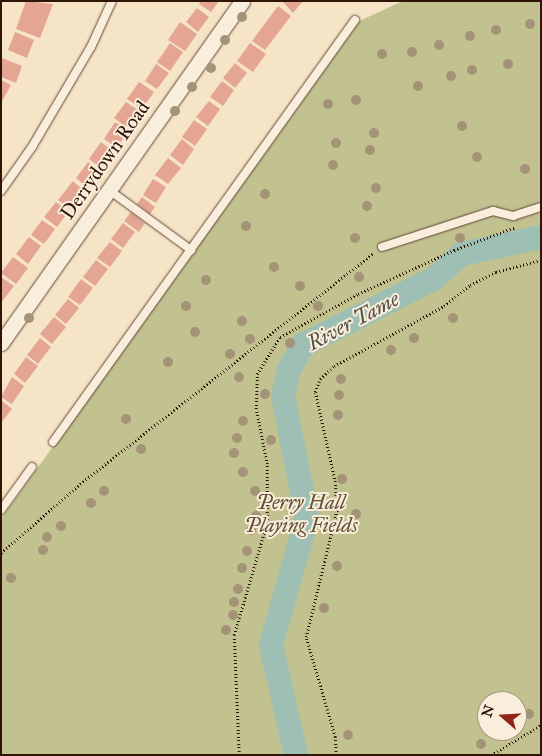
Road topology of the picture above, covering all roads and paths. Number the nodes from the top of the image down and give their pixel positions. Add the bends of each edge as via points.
1 (112, 1) edge
2 (242, 1) edge
3 (355, 20) dead end
4 (109, 190) junction
5 (1, 191) edge
6 (541, 207) edge
7 (524, 222) dead end
8 (382, 247) joint
9 (191, 250) junction
10 (541, 260) edge
11 (1, 343) edge
12 (53, 442) dead end
13 (32, 467) dead end
14 (1, 510) edge
15 (1, 553) edge
16 (541, 725) edge
17 (239, 755) edge
18 (336, 755) edge
19 (491, 755) edge

1 - 5 lane via 91,47 32,147
2 - 4 street, Derrydown Road
3 - 9 lane
4 - 9 lane
4 - 11 street, Derrydown Road
6 - 8 lane via 513,216 493,211
7 - 17 path via 358,294 280,337 257,374 256,409 268,464 267,523 234,634
8 - 15 path via 80,484
9 - 12 lane
10 - 18 path via 496,272 470,284 444,306 334,366 320,380 315,392 335,482 337,510 306,637 335,737
13 - 14 lane
16 - 19 path

